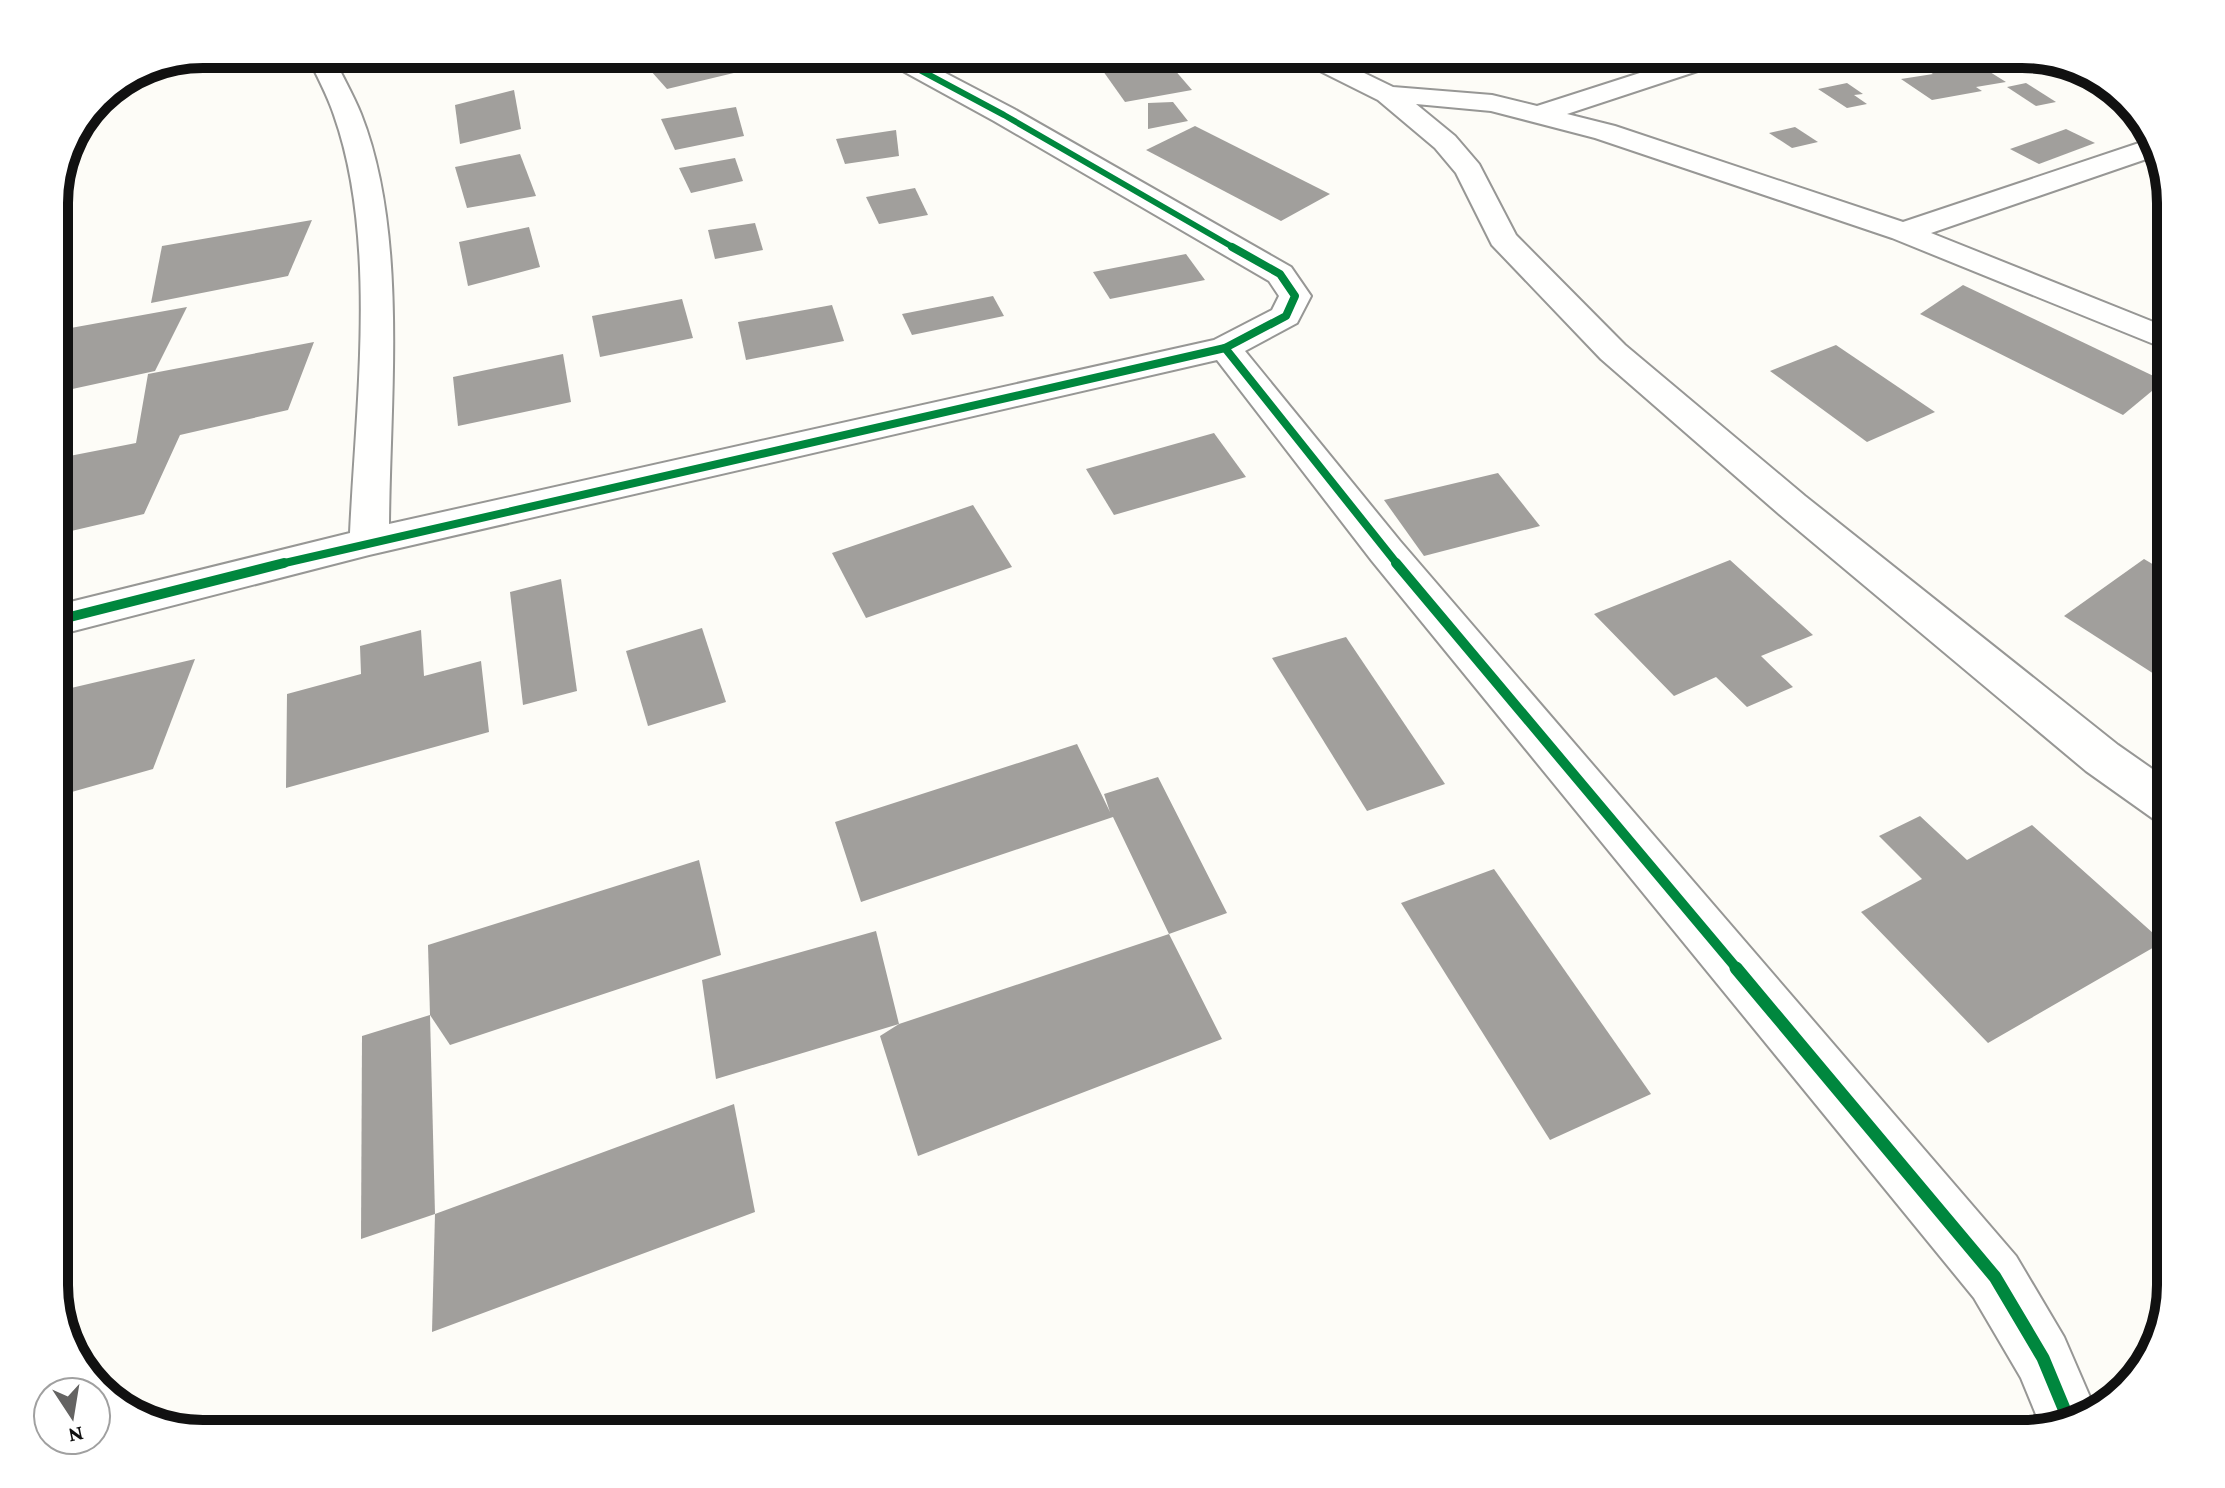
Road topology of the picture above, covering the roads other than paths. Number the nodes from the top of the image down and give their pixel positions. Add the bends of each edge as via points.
1 (326, 68) edge
2 (916, 68) edge
3 (1334, 68) edge
4 (1682, 68) edge
5 (1387, 94) junction
6 (1541, 114) junction
7 (2146, 149) edge
8 (1903, 232) junction
9 (2157, 335) edge
10 (1225, 348) junction
11 (369, 542) junction
12 (68, 617) edge
13 (2157, 797) edge
14 (2065, 1412) edge

1 - 11 street via 348,115 375,243
2 - 10 street via 1280,274 1295,296 1286,316
3 - 5 street
4 - 6 street
5 - 6 street via 1467,99
5 - 13 street via 1459,156 1503,239 1613,352 1792,505
6 - 8 street
7 - 8 street
8 - 9 street
10 - 11 street
10 - 14 street via 1386,551 1995,1277 2043,1358
11 - 12 street

